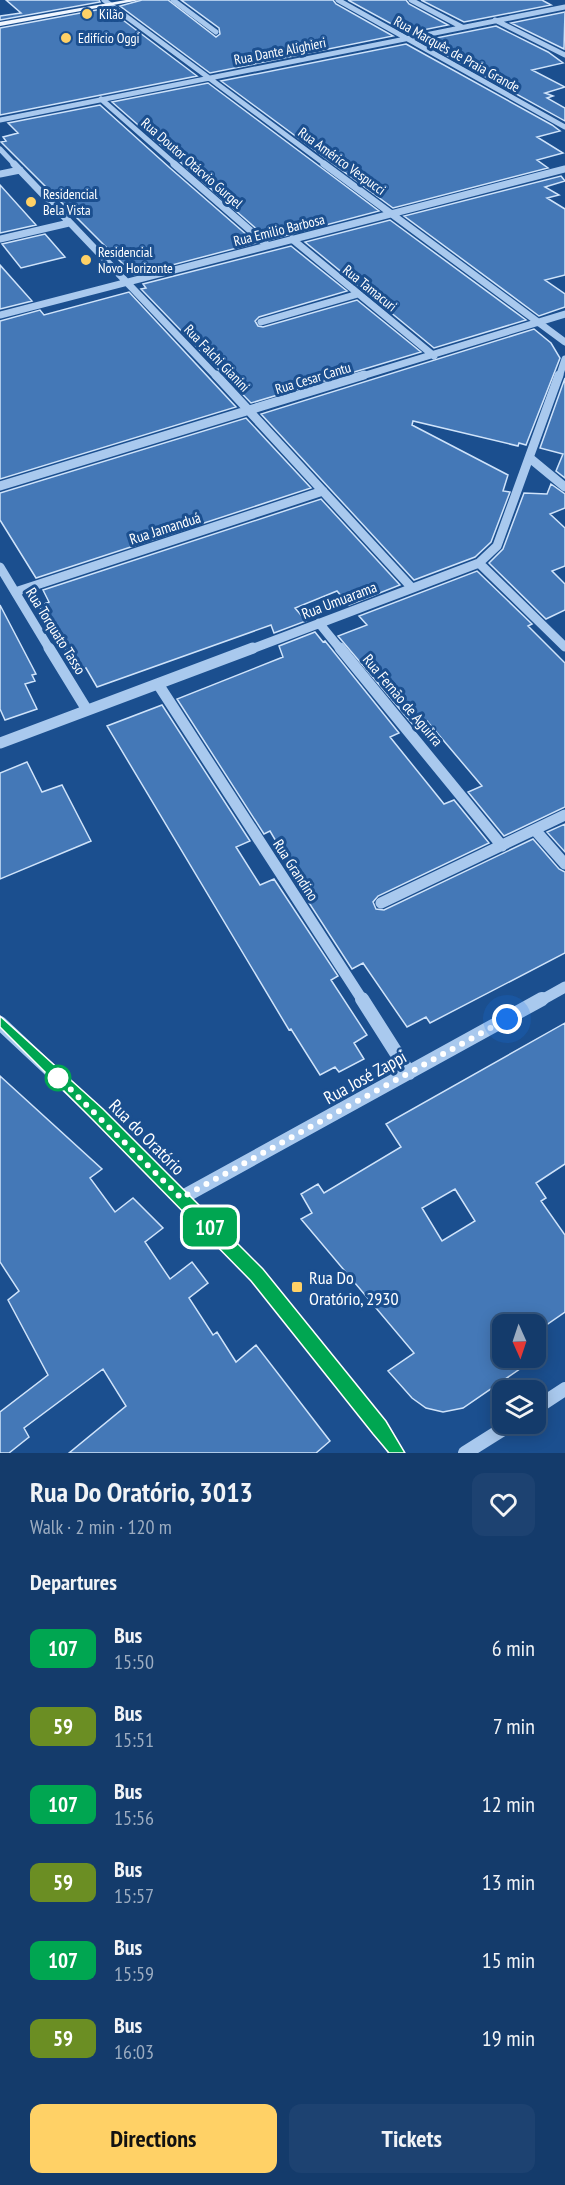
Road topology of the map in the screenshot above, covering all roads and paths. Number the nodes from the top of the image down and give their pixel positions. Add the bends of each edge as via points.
1 (137, 0) edge
2 (173, 0) edge
3 (338, 0) edge
4 (411, 0) edge
5 (107, 2) edge
6 (565, 6) edge
7 (495, 20) junction
8 (0, 24) edge
9 (462, 27) junction
10 (216, 32) dead end
11 (403, 38) junction
12 (565, 55) edge
13 (206, 78) junction
14 (101, 99) junction
15 (0, 120) edge
16 (565, 127) edge
17 (0, 149) edge
18 (565, 169) edge
19 (20, 170) junction
20 (0, 174) edge
21 (391, 213) junction
22 (69, 223) junction
23 (0, 239) edge
24 (292, 239) junction
25 (267, 245) junction
26 (126, 282) junction
27 (358, 294) junction
28 (565, 314) edge
29 (0, 315) edge
30 (261, 322) dead end
31 (537, 323) junction
32 (565, 342) edge
33 (434, 356) junction
34 (565, 359) edge
35 (250, 411) junction
36 (531, 459) junction
37 (0, 486) edge
38 (565, 487) edge
39 (323, 491) junction
40 (479, 563) junction
41 (0, 567) edge
42 (412, 588) junction
43 (15, 592) junction
44 (319, 623) junction
45 (565, 647) edge
46 (158, 684) junction
47 (87, 710) junction
48 (0, 742) edge
49 (565, 815) edge
50 (535, 830) junction
51 (502, 846) junction
52 (565, 864) edge
53 (381, 903) dead end
54 (565, 987) edge
55 (1, 1026) edge
56 (409, 1073) junction
57 (181, 1198) junction
58 (565, 1389) edge
59 (546, 1401) edge
60 (495, 1434) edge
61 (396, 1453) edge
62 (465, 1453) edge

1 - 5 main road
2 - 10 street
3 - 11 street, Rua Marquês de Praia Grande
4 - 9 street
5 - 8 main road
5 - 13 street, Rua Américo Vespucci
6 - 7 street, Rua Dante Alighieri
7 - 9 street, Rua Dante Alighieri
7 - 12 street
9 - 11 street, Rua Dante Alighieri
11 - 13 street, Rua Dante Alighieri
11 - 16 street, Rua Marquês de Praia Grande
13 - 14 street, Rua Dante Alighieri
13 - 21 street, Rua Américo Vespucci
14 - 15 street, Rua Dante Alighieri
14 - 25 street, Rua Doutor Otácvio Gurgel
17 - 19 street, Rua Falchi Gianini
18 - 21 street, Rua Emilio Barbosa
19 - 20 street
19 - 22 street, Rua Falchi Gianini
21 - 24 street, Rua Emilio Barbosa
21 - 31 street, Rua Américo Vespucci
22 - 23 street
22 - 26 street, Rua Falchi Gianini
24 - 25 street, Rua Emilio Barbosa
24 - 27 street, Rua Tamacuri
25 - 26 street, Rua Emilio Barbosa
26 - 29 street, Rua Emilio Barbosa
26 - 35 street, Rua Falchi Gianini
27 - 30 street
27 - 33 street, Rua Tamacuri
28 - 31 street, Rua Cesar Cantu
31 - 32 street, Rua Américo Vespucci
31 - 33 street, Rua Cesar Cantu
33 - 35 street, Rua Cesar Cantu
34 - 36 street, Rua Umuarama
35 - 37 street, Rua Cesar Cantu
35 - 39 street, Rua Falchi Gianini
36 - 38 street
36 - 40 street, Rua Umuarama via 497,546
39 - 42 street, Rua Falchi Gianini
39 - 43 street, Rua Jamanduá
40 - 42 street, Rua Umuarama
40 - 45 street
41 - 43 street, Rua Torquato Tasso
42 - 44 street, Rua Umuarama
43 - 47 street, Rua Torquato Tasso
44 - 46 street, Rua Umuarama
44 - 51 street, Rua Fernão de Aguirra
46 - 47 street, Rua Umuarama
46 - 56 street, Rua Grandino
47 - 48 street, Rua Umuarama
49 - 50 street
50 - 51 street
50 - 52 street
51 - 53 street
54 - 56 street, Rua José Zappi
55 - 57 street, Rua do Oratório
56 - 57 street, Rua José Zappi
57 - 61 street, Rua do Oratório via 257,1275
58 - 59 street
60 - 62 street

